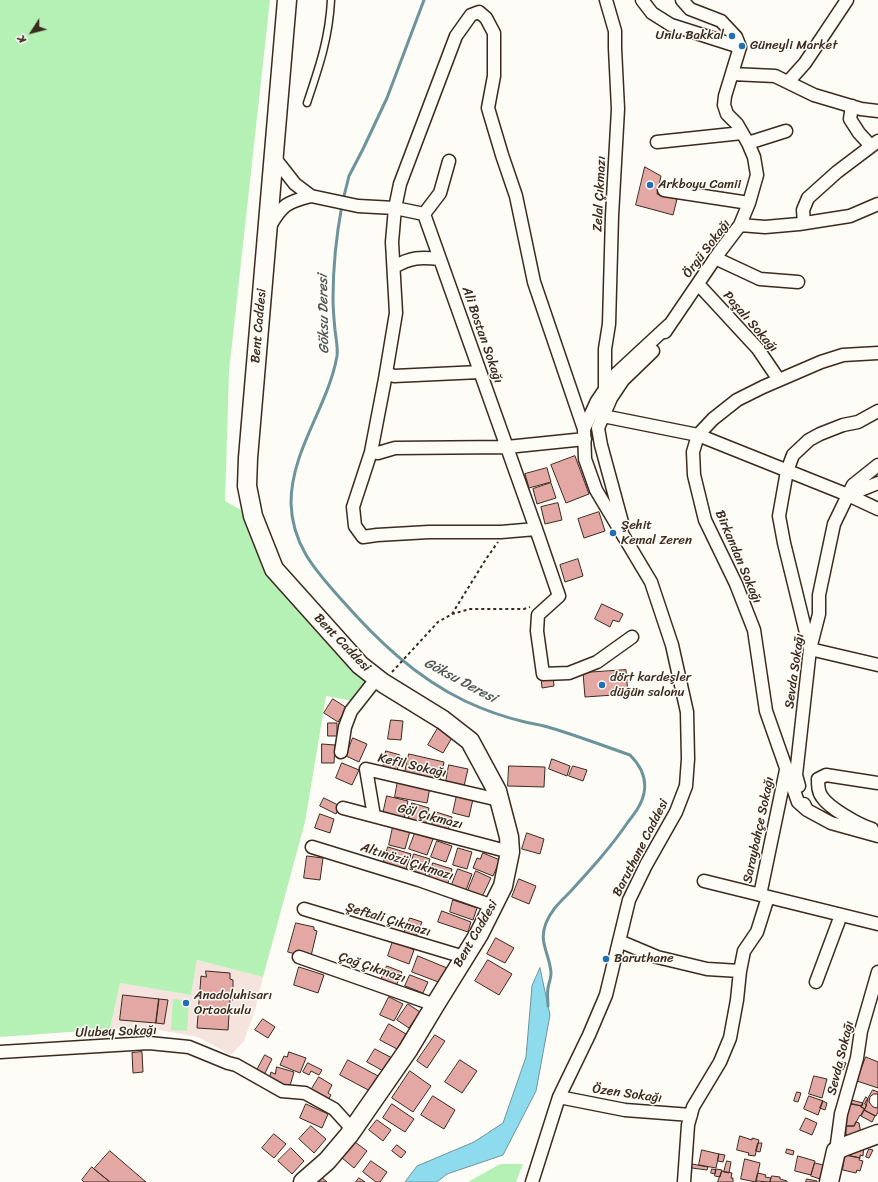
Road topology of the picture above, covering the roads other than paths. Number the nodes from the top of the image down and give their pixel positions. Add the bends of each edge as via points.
1 (287, 0) edge
2 (331, 0) edge
3 (606, 0) edge
4 (642, 0) edge
5 (682, 0) edge
6 (847, 0) edge
7 (740, 47) junction
8 (732, 74) junction
9 (788, 82) junction
10 (307, 103) dead end
11 (852, 106) junction
12 (878, 111) edge
13 (786, 131) dead end
14 (745, 138) junction
15 (657, 142) dead end
16 (874, 143) edge
17 (273, 156) junction
18 (449, 161) dead end
19 (664, 190) dead end
20 (311, 196) junction
21 (749, 203) junction
22 (878, 204) edge
23 (395, 208) junction
24 (424, 214) junction
25 (804, 223) junction
26 (740, 226) junction
27 (267, 230) junction
28 (715, 258) junction
29 (440, 259) junction
30 (394, 267) junction
31 (798, 282) dead end
32 (698, 284) junction
33 (669, 325) junction
34 (878, 353) edge
35 (480, 372) junction
36 (386, 373) junction
37 (779, 380) junction
38 (605, 390) junction
39 (878, 411) edge
40 (603, 416) junction
41 (585, 434) junction
42 (698, 435) junction
43 (507, 447) junction
44 (371, 452) junction
45 (878, 465) edge
46 (787, 472) junction
47 (878, 483) edge
48 (848, 495) junction
49 (878, 509) edge
50 (536, 529) junction
51 (629, 545) junction
52 (632, 637) dead end
53 (810, 649) junction
54 (878, 665) edge
55 (380, 681) junction
56 (341, 752) dead end
57 (786, 770) junction
58 (878, 782) edge
59 (499, 800) junction
60 (343, 808) dead end
61 (807, 810) junction
62 (374, 816) junction
63 (878, 830) edge
64 (878, 836) edge
65 (312, 847) dead end
66 (510, 852) junction
67 (704, 881) dead end
68 (764, 896) junction
69 (493, 906) junction
70 (304, 908) dead end
71 (841, 915) junction
72 (878, 924) edge
73 (619, 941) junction
74 (299, 957) dead end
75 (464, 957) junction
76 (740, 971) junction
77 (878, 972) edge
78 (816, 982) dead end
79 (435, 1005) junction
80 (0, 1052) edge
81 (559, 1097) junction
82 (691, 1115) junction
83 (353, 1130) junction
84 (878, 1134) edge
85 (836, 1150) junction
86 (303, 1182) edge
87 (532, 1182) edge
88 (684, 1182) edge
89 (829, 1182) edge

1 - 17 street, Bent Caddesi
2 - 10 lane via 324,50
3 - 38 street, Zelal Çıkmazı via 616,32 618,109
4 - 7 street via 652,13 670,25
5 - 7 street via 690,9 721,21 736,37
6 - 9 street via 806,63
7 - 8 street
8 - 9 street via 775,76
8 - 14 street via 724,105 727,114
9 - 11 street via 814,95
11 - 12 street
11 - 16 street via 850,119 859,133
13 - 14 street
14 - 15 street
14 - 21 street via 754,157 757,175
16 - 25 street via 808,198 803,210
17 - 20 street via 294,184
17 - 27 street, Bent Caddesi
18 - 24 street via 440,193
19 - 21 street
20 - 23 street via 358,206
20 - 27 street via 294,200 284,206
21 - 26 street
22 - 25 street, Örgü Sokağı via 850,216
23 - 24 street
23 - 30 street via 392,242
23 - 41 street via 400,184 456,36 471,15 479,12 486,18 494,33 494,76 488,108 516,196 534,282
24 - 29 street, Ali Bostan Sokağı
25 - 26 street, Örgü Sokağı via 765,227
26 - 28 street, Örgü Sokağı
27 - 55 street, Bent Caddesi via 246,486 252,516 274,569 360,665
28 - 31 street via 760,279
28 - 32 street, Örgü Sokağı
29 - 30 street via 420,257
29 - 35 street, Ali Bostan Sokağı
30 - 36 street via 396,313
32 - 33 street, Örgü Sokağı
32 - 37 street, Paşalı Sokağı via 758,349
33 - 38 street via 614,376
33 - 40 street via 654,350 622,380
34 - 37 street, Birkandan Sokağı via 843,355
35 - 36 street via 394,376
35 - 43 street, Ali Bostan Sokağı
36 - 44 street
37 - 42 street, Birkandan Sokağı via 737,400
38 - 41 street via 597,401
39 - 46 street via 858,422 843,425 809,440 793,454
40 - 42 street
40 - 51 street via 598,428 600,444
41 - 43 street
41 - 51 street via 585,459 596,490
42 - 46 street
42 - 57 street, Birkandan Sokağı via 692,452 694,475 706,520 754,630 766,711
43 - 44 street via 395,448 378,453
43 - 50 street, Ali Bostan Sokağı
44 - 50 street via 353,507 356,526 363,537 377,534 506,532
45 - 48 street, Sevda Sokaḡı via 853,485
46 - 48 street
46 - 53 street via 779,516
47 - 48 street
48 - 49 street
48 - 53 street, Sevda Sokaḡı via 834,524 819,595 819,614
50 - 52 street, Ali Bostan Sokağı via 559,596 538,615 537,631 543,674 569,673 597,662
51 - 73 street, Baruthane Caddesi via 651,582 672,645 687,712 688,760 686,786 676,812 629,900
53 - 54 street
53 - 61 street, Sevda Sokaḡı via 796,774
55 - 56 street via 352,711 345,727
55 - 59 street, Bent Caddesi via 443,720 470,741 497,791
57 - 61 street, Birkandan Sokağı via 798,802
57 - 68 street, Saraybahçe Sokağı
58 - 63 street via 826,774 818,779 822,797 830,805 852,819
59 - 62 street, Kefil Sokağı via 366,769
59 - 66 street, Bent Caddesi via 509,837
60 - 62 street, Göl Çıkmazı
61 - 64 street via 831,823
62 - 66 street, Göl Çıkmazı
65 - 69 street, Altınözü Çıkmazı
66 - 69 street, Bent Caddesi via 503,886
67 - 68 street
68 - 71 street
68 - 76 street, Saraybahçe Sokağı via 757,932 744,951
69 - 75 street, Bent Caddesi
70 - 75 street, Şeftali Çıkmazı
71 - 72 street
71 - 78 street
73 - 76 street via 664,958 708,969
73 - 81 street, Baruthane Caddesi via 606,995
74 - 79 street, Çağ Çıkmazı
75 - 79 street, Bent Caddesi
76 - 82 street, Saraybahçe Sokağı via 738,1000 730,1038
77 - 85 street, Sevda Sokaḡı via 841,1114
79 - 83 street, Bent Caddesi via 408,1050
80 - 83 street, Ulubey Sokağı via 149,1042 189,1047 236,1065 282,1091 305,1093 334,1108
81 - 82 street, Özen Sokağı via 625,1110
81 - 87 street, Baruthane Caddesi
82 - 88 street, Saraybahçe Sokağı
83 - 86 street, Bent Caddesi via 327,1161
84 - 85 street
85 - 89 street

